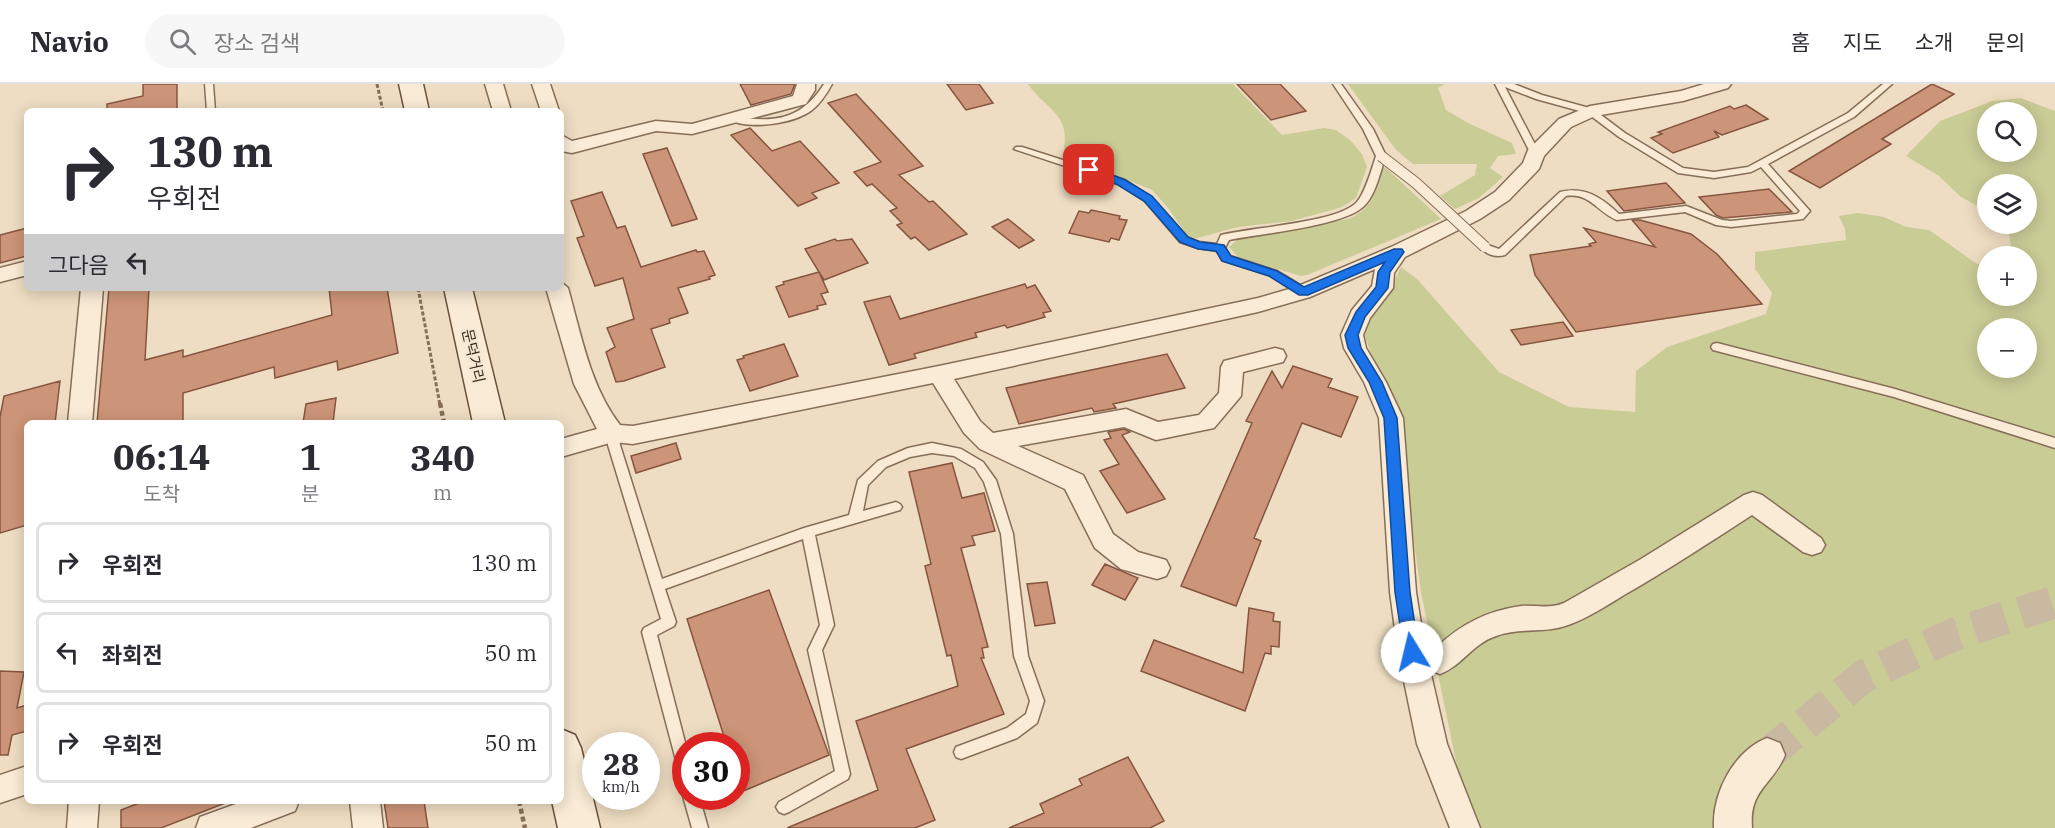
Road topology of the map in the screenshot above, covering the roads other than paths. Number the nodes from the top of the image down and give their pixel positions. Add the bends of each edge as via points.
1 (209, 84) edge
2 (411, 84) edge
3 (494, 84) edge
4 (541, 84) edge
5 (806, 84) edge
6 (828, 84) edge
7 (1336, 84) edge
8 (1499, 84) edge
9 (1506, 84) edge
10 (1722, 84) edge
11 (1888, 84) edge
12 (211, 108) edge
13 (416, 108) edge
14 (501, 108) edge
15 (549, 108) edge
16 (1590, 111) junction
17 (731, 118) junction
18 (564, 145) edge
19 (1019, 149) dead end
20 (1535, 154) junction
21 (1381, 156) junction
22 (1762, 163) junction
23 (1220, 248) junction
24 (1398, 252) junction
25 (24, 269) edge
26 (0, 275) edge
27 (92, 291) edge
28 (459, 291) edge
29 (558, 291) edge
30 (1304, 292) junction
31 (1717, 347) dead end
32 (1275, 356) dead end
33 (939, 374) junction
34 (81, 420) edge
35 (488, 420) edge
36 (613, 433) junction
37 (988, 443) junction
38 (2055, 443) edge
39 (564, 447) edge
40 (896, 507) dead end
41 (855, 519) junction
42 (808, 532) junction
43 (1812, 545) dead end
44 (1157, 568) dead end
45 (658, 586) junction
46 (1412, 652) junction
47 (675, 732) edge
48 (961, 752) dead end
49 (1767, 755) tunnel mouth
50 (564, 761) edge
51 (24, 781) edge
52 (0, 789) edge
53 (84, 804) edge
54 (276, 804) edge
55 (365, 804) edge
56 (784, 807) dead end
57 (696, 810) edge
58 (82, 828) edge
59 (211, 828) edge
60 (368, 828) edge
61 (579, 828) edge
62 (700, 828) edge
63 (1465, 828) edge
64 (1733, 828) edge

1 - 12 lane
2 - 13 main road
3 - 14 street
4 - 15 street
5 - 17 street via 800,100
6 - 17 lane via 803,112 758,122
7 - 21 lane via 1368,129
8 - 20 lane
9 - 16 lane
10 - 16 street via 1683,96
11 - 22 lane via 1851,115
16 - 20 street via 1565,123
16 - 22 lane via 1681,171 1714,175 1751,169
17 - 18 street via 692,129 656,126 572,147
19 - 23 lane via 1122,182 1148,199 1184,240
20 - 24 street via 1532,165 1502,196
21 - 22 lane, bridge via 1485,247 1501,253 1563,194 1573,190 1617,217 1686,209 1731,224 1800,217 1804,211
21 - 23 lane via 1362,203 1350,211 1225,237
23 - 30 lane via 1226,258 1273,273
24 - 30 street
24 - 46 street via 1384,272 1382,288 1360,315 1352,335 1390,418 1403,592
25 - 26 street
27 - 34 street
28 - 35 main road, 문덕거리
29 - 36 street via 588,390 601,420
30 - 33 street
31 - 38 lane via 1895,393
32 - 37 street via 1232,367 1230,396 1206,422 1156,431 1126,418
33 - 36 street via 633,435
33 - 37 street via 972,428
36 - 39 street
36 - 45 lane
37 - 44 street via 1074,482 1104,541 1130,561
40 - 41 lane
41 - 42 lane
41 - 48 lane via 862,483 882,464 908,453 932,448 957,452 979,465 990,480 1007,534 1021,656 1037,702 1032,718 1012,733
42 - 45 lane
42 - 56 lane via 827,625 815,650 843,774
43 - 46 street via 1753,502 1573,611 1559,617 1521,618 1491,625 1466,636 1440,662
45 - 47 lane via 669,622 649,632
46 - 63 street via 1432,744
49 - 64 street via 1737,791 1731,817
50 - 61 main road
51 - 52 street
53 - 58 street
54 - 59 street
55 - 60 street
57 - 62 lane

